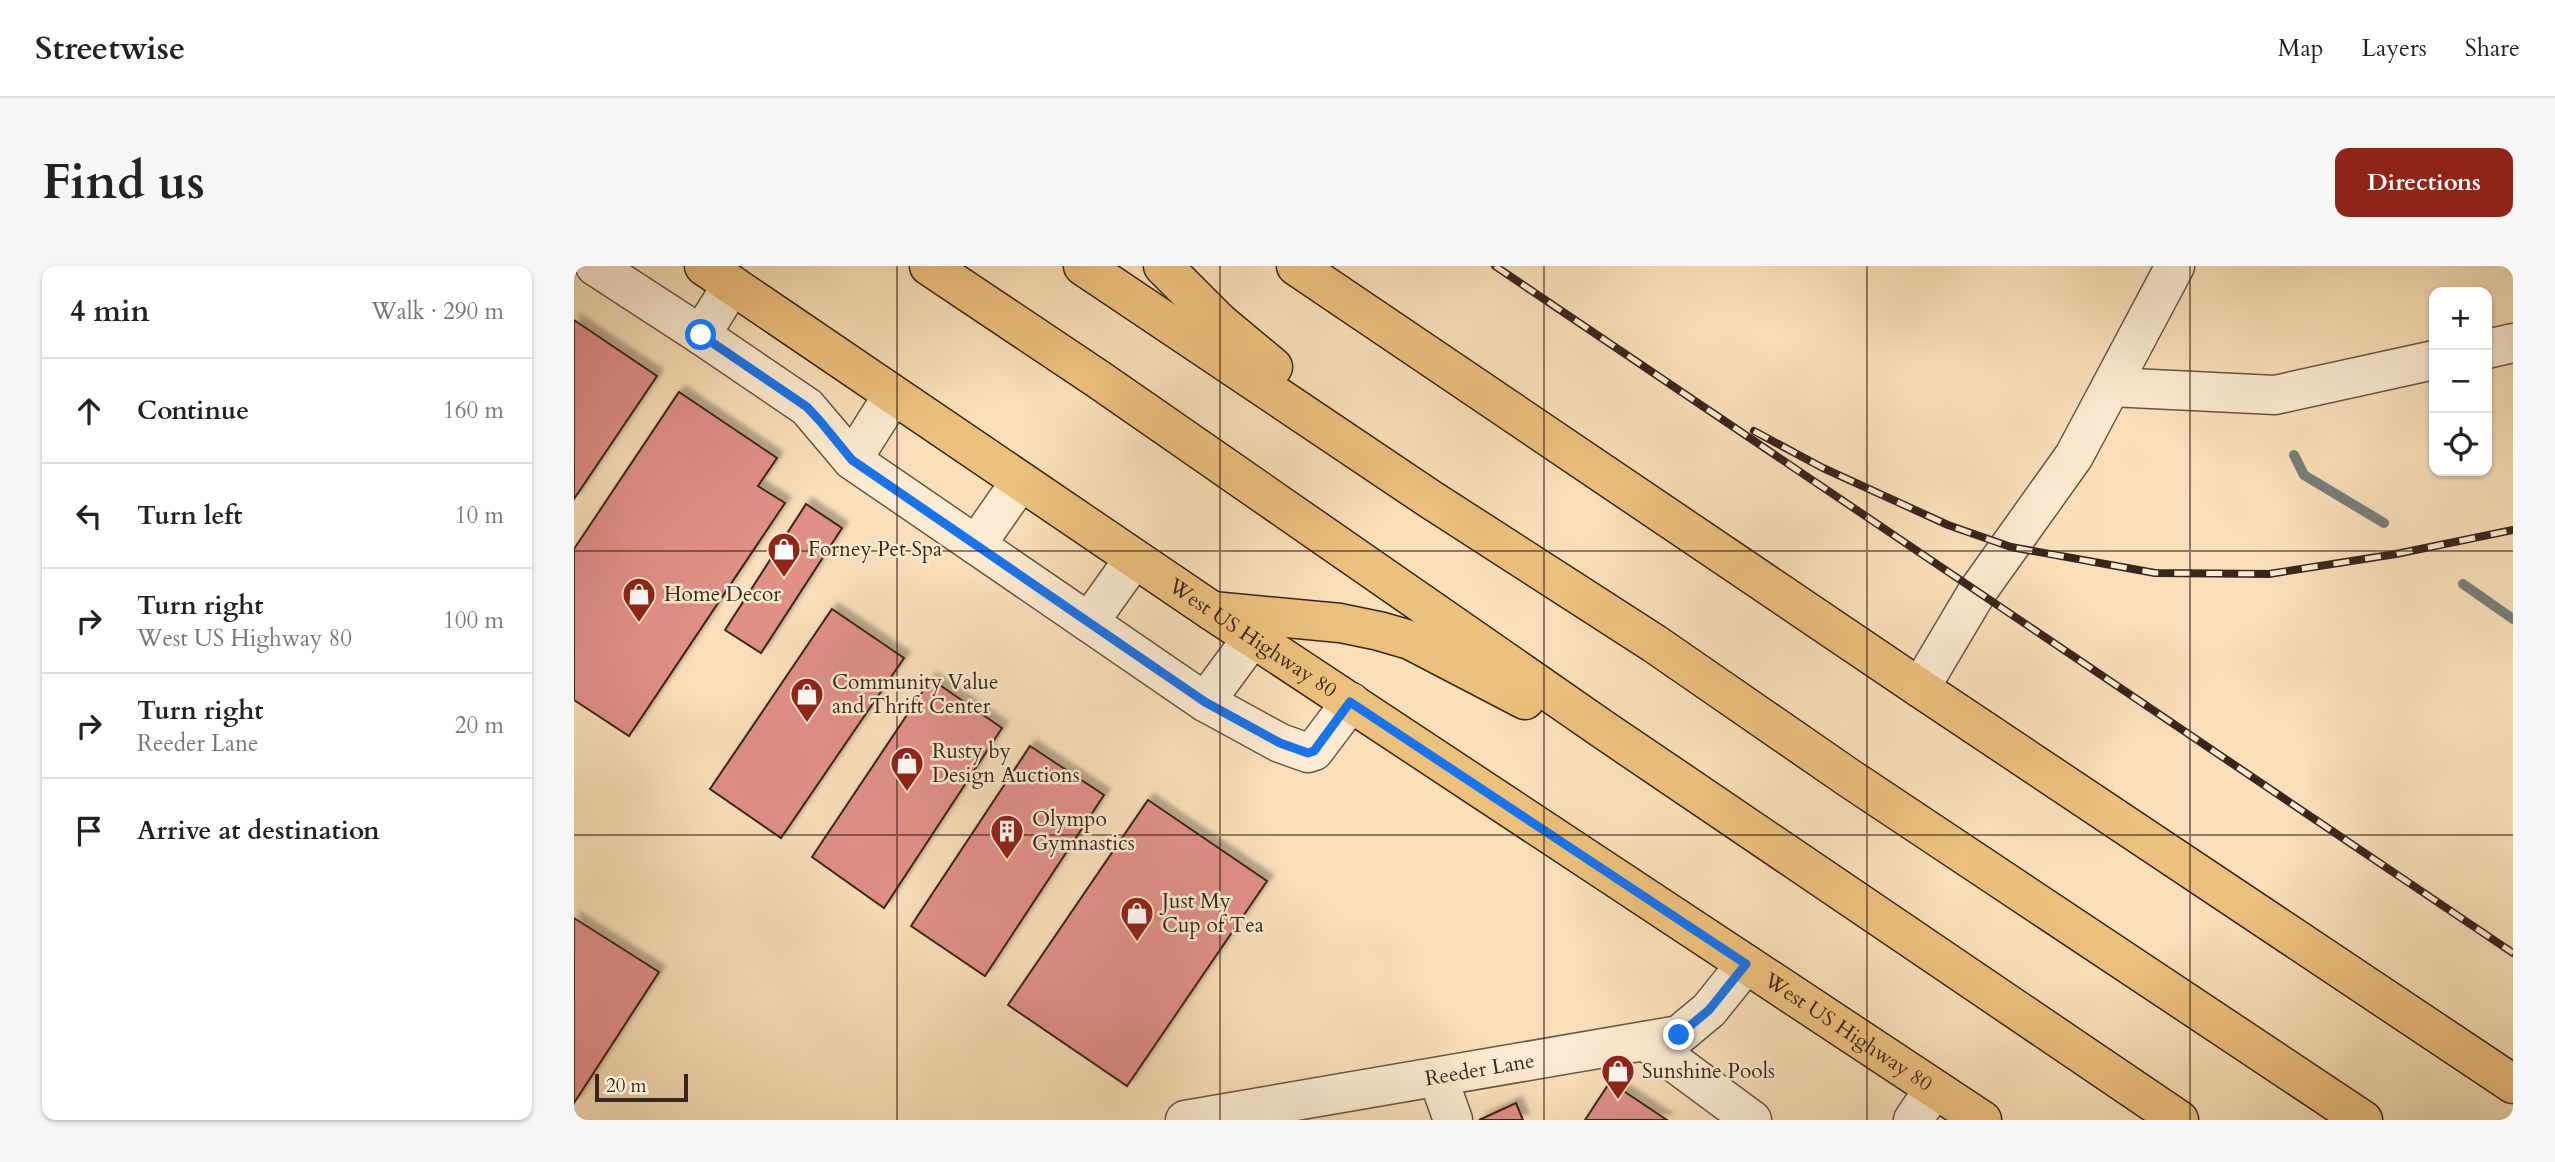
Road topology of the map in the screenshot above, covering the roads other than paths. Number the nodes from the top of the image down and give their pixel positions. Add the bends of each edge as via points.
1 (595, 266) edge
2 (929, 266) edge
3 (1083, 266) edge
4 (1163, 266) edge
5 (1296, 266) edge
6 (2175, 266) edge
7 (718, 276) edge
8 (701, 335) junction
9 (2513, 343) edge
10 (2492, 348) edge
11 (2429, 361) edge
12 (2110, 387) junction
13 (893, 395) junction
14 (852, 460) junction
15 (1020, 482) junction
16 (1430, 499) junction
17 (976, 545) junction
18 (1134, 559) junction
19 (1212, 611) junction
20 (1089, 622) junction
21 (1253, 637) junction
22 (1920, 688) junction
23 (1205, 702) junction
24 (1350, 702) junction
25 (1601, 728) junction
26 (1746, 964) junction
27 (1645, 1041) junction
28 (1438, 1078) junction
29 (2513, 1084) edge
30 (1934, 1088) junction
31 (1185, 1120) edge
32 (1453, 1120) edge
33 (1752, 1120) edge
34 (1913, 1120) edge
35 (1982, 1120) edge
36 (2179, 1120) edge
37 (2363, 1120) edge

1 - 8 street
2 - 25 main road
3 - 16 main road
4 - 16 main road via 1219,322
5 - 22 main road
6 - 12 street
7 - 8 street
7 - 13 main road, West US Highway 80
8 - 14 street via 807,407
9 - 10 street
11 - 12 street via 2275,394
12 - 22 street via 2074,456 1977,592
13 - 14 street
13 - 15 main road, West US Highway 80
14 - 17 street
15 - 17 street
15 - 18 main road, West US Highway 80
16 - 37 main road via 1655,644
17 - 20 street
18 - 19 main road, West US Highway 80
18 - 20 street
19 - 21 main road, West US Highway 80
19 - 25 main road via 1340,623 1410,640 1547,712
20 - 23 street
21 - 23 street
21 - 24 main road, West US Highway 80
22 - 29 main road
23 - 24 street via 1308,753
24 - 26 main road, West US Highway 80
25 - 36 main road
26 - 27 street, Reeder Lane via 1709,1010 1679,1035
26 - 30 main road, West US Highway 80
27 - 28 street, Reeder Lane
27 - 33 street
28 - 31 street, Reeder Lane
28 - 32 street
30 - 34 street
30 - 35 main road, West US Highway 80

